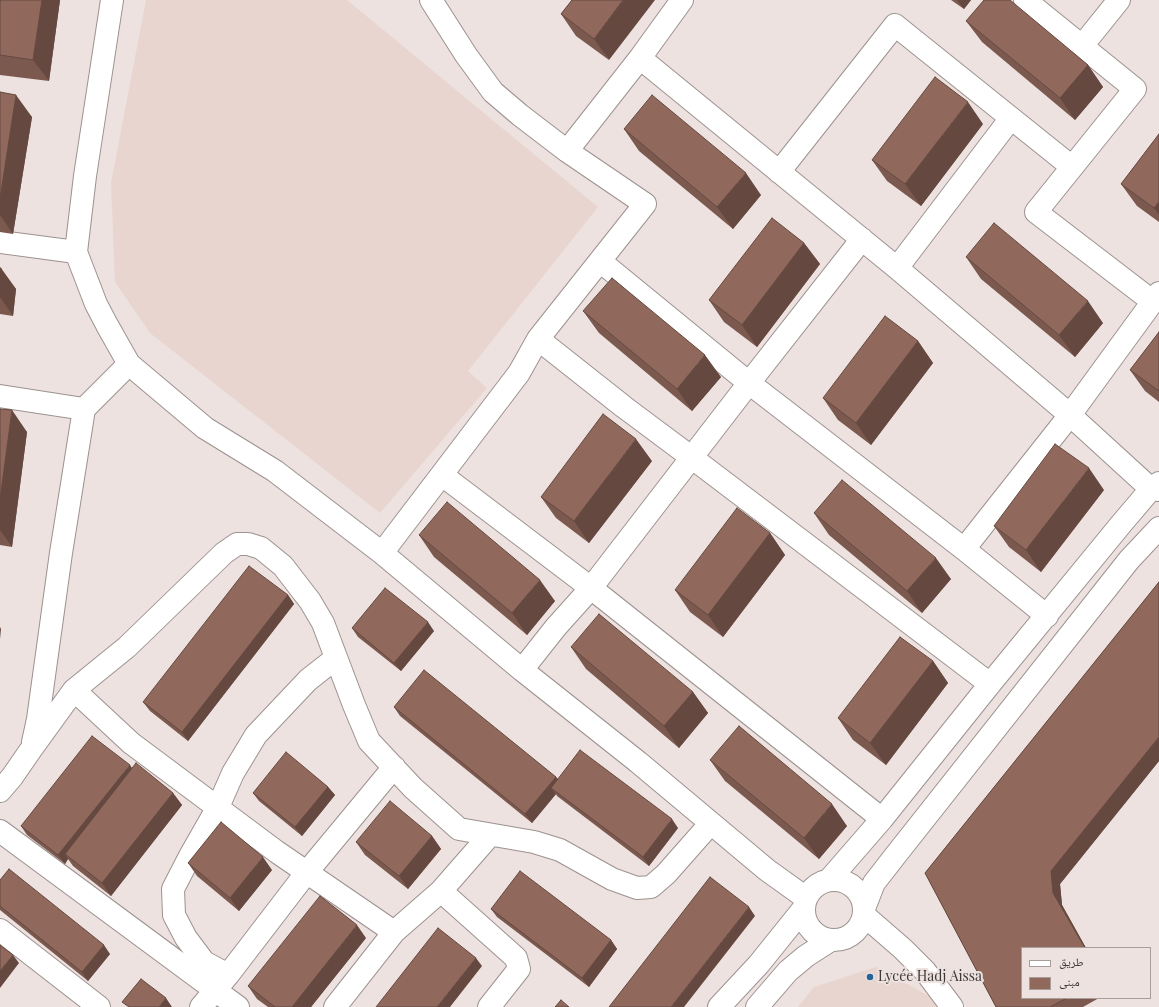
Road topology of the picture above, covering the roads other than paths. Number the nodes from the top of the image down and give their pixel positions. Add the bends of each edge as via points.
1 (112, 0) edge
2 (431, 0) edge
3 (682, 0) edge
4 (1025, 0) edge
5 (1119, 0) edge
6 (1082, 46) junction
7 (640, 58) junction
8 (1011, 118) junction
9 (567, 151) junction
10 (1072, 167) junction
11 (778, 172) junction
12 (862, 239) junction
13 (0, 242) edge
14 (76, 252) junction
15 (600, 261) junction
16 (897, 268) junction
17 (1156, 297) edge
18 (538, 340) junction
19 (129, 364) junction
20 (748, 383) junction
21 (0, 396) edge
22 (84, 409) junction
23 (1070, 415) junction
24 (692, 457) junction
25 (442, 475) junction
26 (1156, 487) edge
27 (1159, 528) edge
28 (964, 549) junction
29 (382, 553) junction
30 (591, 588) junction
31 (1047, 616) junction
32 (336, 658) junction
33 (522, 670) junction
34 (990, 684) junction
35 (74, 690) junction
36 (32, 748) junction
37 (394, 767) junction
38 (4, 780) edge
39 (218, 807) junction
40 (882, 819) junction
41 (711, 823) junction
42 (0, 831) edge
43 (490, 835) junction
44 (307, 872) junction
45 (829, 880) junction
46 (440, 891) junction
47 (805, 903) junction
48 (865, 911) junction
49 (0, 930) edge
50 (394, 932) junction
51 (831, 940) junction
52 (222, 983) junction
53 (99, 1007) edge
54 (202, 1007) edge
55 (238, 1007) edge
56 (335, 1007) edge
57 (489, 1007) edge
58 (719, 1007) edge
59 (757, 1007) edge
60 (952, 1007) edge

1 - 14 street
2 - 9 street via 493,92
3 - 7 street
4 - 6 street
5 - 6 street
6 - 10 street via 1135,89
7 - 9 street
7 - 11 street
8 - 10 street
8 - 11 street via 896,25
8 - 16 street
9 - 15 street via 645,204
10 - 17 street via 1036,212
11 - 12 street
12 - 16 street
12 - 20 street
13 - 14 street
14 - 19 street via 96,304
15 - 18 street
15 - 20 street
16 - 23 street
17 - 23 street
18 - 24 street
18 - 25 street via 519,373
19 - 22 street
19 - 29 street via 205,428 275,471
20 - 24 street
20 - 28 street
21 - 22 street
22 - 36 street
23 - 26 street
23 - 28 street
24 - 30 street
24 - 34 street
25 - 29 street
25 - 30 street
26 - 31 street
27 - 48 street via 1128,560 874,883
28 - 31 street
29 - 33 street
30 - 33 street
30 - 40 street
31 - 34 street
32 - 35 street via 323,623 283,566 261,548 237,544 224,553 127,647
32 - 37 street via 369,741
32 - 39 street via 308,680 256,735 233,773
33 - 41 street
34 - 40 street
35 - 36 street
35 - 39 street via 131,742
36 - 38 street
37 - 43 street via 413,788 459,829
37 - 44 street
39 - 44 street
39 - 52 street via 173,889 174,915 186,938
40 - 45 street
41 - 43 street via 666,874 651,887 637,888 612,879 560,850 534,842
41 - 47 street
42 - 52 street via 59,874
43 - 46 street
44 - 50 street
44 - 52 street
45 - 47 street via 819,883 811,890
45 - 48 street via 839,879 856,888 862,897
46 - 50 street
46 - 57 street via 516,958 519,969
47 - 51 street via 804,917 808,926 822,938
47 - 58 street via 759,964
48 - 51 street via 856,932 839,940
48 - 60 street via 925,971
49 - 53 street
50 - 56 street
51 - 59 street via 788,971
52 - 54 street
52 - 55 street

